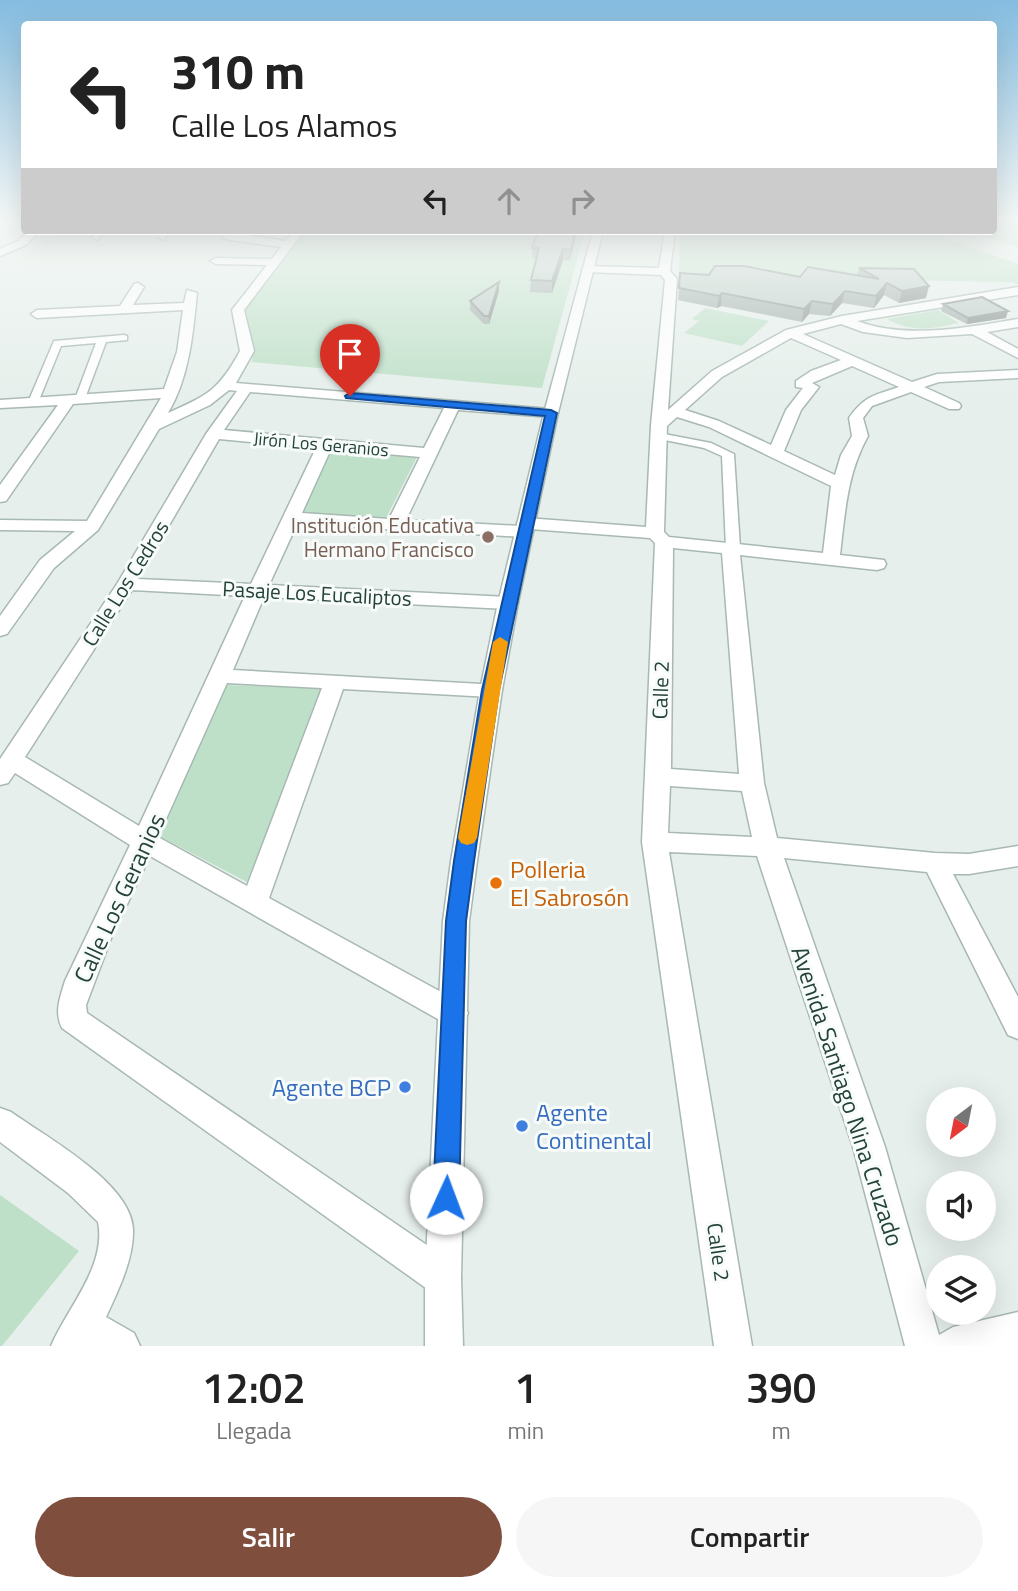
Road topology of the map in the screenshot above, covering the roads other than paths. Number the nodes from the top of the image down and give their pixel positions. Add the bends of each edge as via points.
1 (260, 281) edge
2 (585, 281) edge
3 (671, 281) edge
4 (138, 286) dead end
5 (1018, 291) edge
6 (124, 309) junction
7 (37, 314) dead end
8 (842, 320) junction
9 (1018, 323) edge
10 (975, 330) junction
11 (791, 333) junction
12 (124, 338) dead end
13 (102, 340) junction
14 (1018, 354) edge
15 (852, 361) junction
16 (1018, 374) edge
17 (226, 386) junction
18 (247, 387) junction
19 (907, 387) junction
20 (169, 398) junction
21 (74, 399) junction
22 (34, 400) junction
23 (205, 402) junction
24 (0, 404) edge
25 (453, 405) junction
26 (954, 406) dead end
27 (551, 413) junction
28 (664, 424) junction
29 (151, 426) junction
30 (214, 434) junction
31 (326, 444) junction
32 (427, 453) junction
33 (775, 453) junction
34 (840, 484) junction
35 (0, 497) edge
36 (291, 518) junction
37 (394, 524) junction
38 (0, 525) edge
39 (92, 526) junction
40 (525, 528) junction
41 (660, 537) junction
42 (732, 548) junction
43 (831, 558) junction
44 (877, 564) dead end
45 (127, 583) junction
46 (257, 591) junction
47 (508, 603) junction
48 (0, 630) edge
49 (220, 676) junction
50 (335, 682) junction
51 (491, 690) junction
52 (6, 769) edge
53 (659, 777) junction
54 (752, 783) junction
55 (144, 841) junction
56 (655, 842) junction
57 (767, 847) junction
58 (1018, 856) edge
59 (935, 863) junction
60 (254, 902) junction
61 (453, 1013) junction
62 (1018, 1026) edge
63 (0, 1123) edge
64 (443, 1278) junction
65 (1018, 1330) edge
66 (77, 1335) edge
67 (121, 1346) edge
68 (444, 1346) edge
69 (733, 1346) edge
70 (924, 1346) edge
71 (953, 1346) edge

1 - 17 street via 238,310 247,351
2 - 27 street
3 - 28 street, Calle 2
4 - 6 street
5 - 8 street
6 - 7 street
6 - 20 street via 190,299 184,352
8 - 10 street via 870,330
8 - 11 street
9 - 10 street
10 - 14 street
11 - 15 street
11 - 28 street via 700,387
12 - 13 street
13 - 21 street
13 - 22 street via 57,343
15 - 19 street
15 - 33 street via 816,374 790,414
16 - 19 street via 937,378
17 - 18 street
17 - 23 street
18 - 25 street
18 - 30 street, Calle Los Cedros
19 - 26 street
19 - 34 street via 867,403 860,412 856,418 860,436
20 - 21 street
20 - 23 street via 183,406
20 - 29 street
21 - 22 street
21 - 35 street
22 - 24 street
23 - 29 street
25 - 27 street
25 - 32 street
27 - 40 street
28 - 33 street via 714,425
28 - 41 street, Calle 2
28 - 42 street via 728,454
29 - 39 street
30 - 31 street, Jirón Los Geranios
30 - 45 street, Calle Los Cedros
31 - 32 street, Jirón Los Geranios
31 - 36 street, Calle Los Geranios
32 - 37 street
33 - 34 street
34 - 43 street
36 - 37 street
36 - 46 street, Calle Los Geranios
37 - 40 street
38 - 39 street
39 - 48 street via 47,564
40 - 41 street
40 - 47 street
41 - 42 street
41 - 53 street, Calle 2
42 - 43 street
42 - 54 street, Avenida Santiago Nina Cruzado
43 - 44 street
45 - 46 street, Pasaje Los Eucaliptos
45 - 52 street, Calle Los Cedros
46 - 47 street, Pasaje Los Eucaliptos
46 - 49 street, Calle Los Geranios
47 - 51 street
49 - 50 street
49 - 55 street, Calle Los Geranios
50 - 51 street
50 - 60 street
51 - 61 street via 456,921
52 - 55 street
53 - 54 street
53 - 56 street, Calle 2
54 - 57 street, Avenida Santiago Nina Cruzado
55 - 60 street
55 - 64 street, Calle Los Geranios via 79,981 72,1019
56 - 57 street
56 - 69 street, Calle 2
57 - 59 street
57 - 70 street, Avenida Santiago Nina Cruzado via 869,1147
58 - 59 street via 969,864
59 - 62 street
60 - 61 street
61 - 64 street
63 - 66 street via 88,1189 113,1214 117,1236
64 - 68 street
65 - 71 street
66 - 67 street

